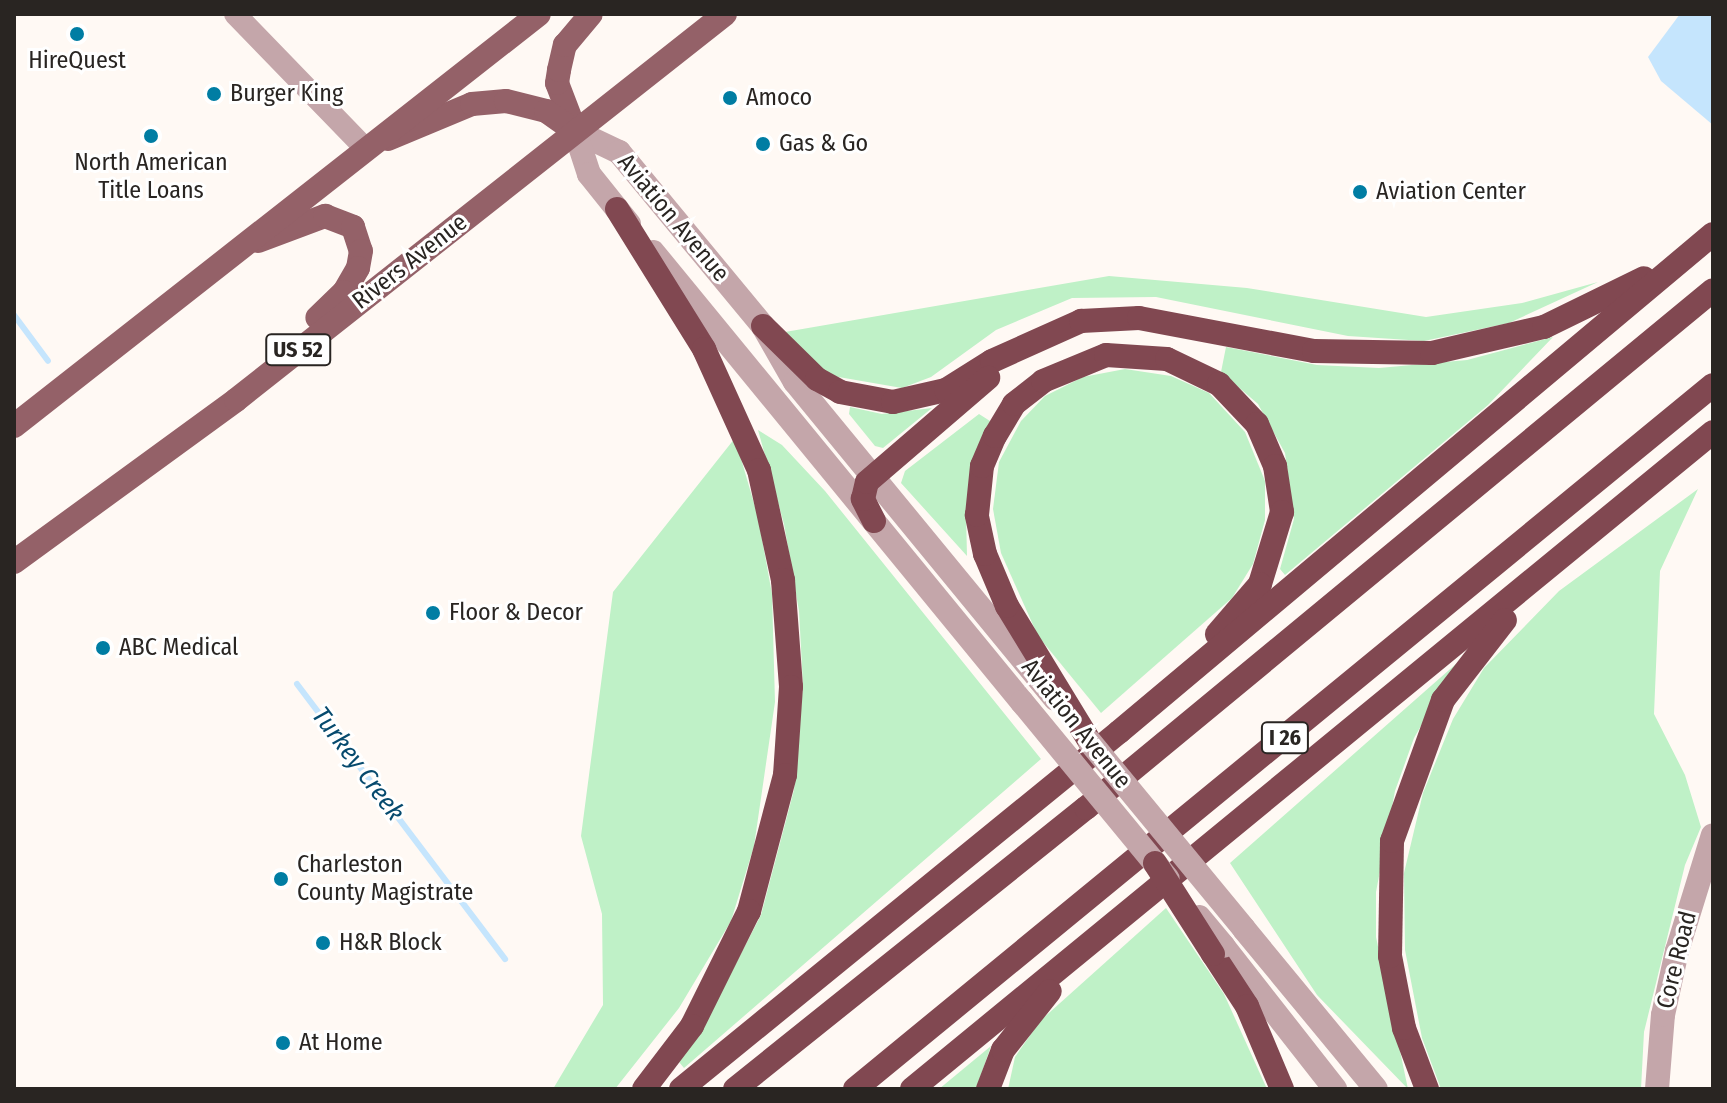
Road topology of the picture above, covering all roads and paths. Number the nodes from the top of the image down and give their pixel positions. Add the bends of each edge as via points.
1 (235, 14) edge
2 (539, 14) edge
3 (591, 14) edge
4 (725, 14) edge
5 (575, 131) junction
6 (364, 147) junction
7 (617, 209) junction
8 (1713, 226) edge
9 (1713, 234) edge
10 (229, 254) junction
11 (1713, 290) edge
12 (763, 326) junction
13 (1023, 347) junction
14 (1713, 385) edge
15 (236, 400) junction
16 (14, 426) edge
17 (1713, 432) edge
18 (872, 476) junction
19 (1606, 520) junction
20 (874, 521) junction
21 (14, 562) edge
22 (1048, 682) junction
23 (1119, 732) junction
24 (1090, 742) joint
25 (1713, 835) edge
26 (1155, 863) joint
27 (1146, 897) junction
28 (1218, 950) junction
29 (644, 1089) edge
30 (681, 1089) edge
31 (735, 1089) edge
32 (855, 1089) edge
33 (912, 1089) edge
34 (988, 1089) edge
35 (1282, 1089) edge
36 (1335, 1089) edge
37 (1376, 1089) edge
38 (1427, 1089) edge
39 (1657, 1089) edge

1 - 6 street
2 - 6 main road
3 - 5 main road via 565,45 557,83
4 - 5 main road, Rivers Avenue / US 52
5 - 6 main road via 546,111 493,102 472,104
5 - 7 street, Aviation Avenue via 589,174
5 - 12 street, Aviation Avenue via 619,152
5 - 15 main road, Rivers Avenue / US 52
6 - 10 main road
7 - 20 street, Aviation Avenue
7 - 29 highway via 704,349 743,428 773,527 790,658 785,775 749,911 692,1026
8 - 13 highway via 1651,274 1592,307 1471,347 1360,355 1283,347 1139,318 1081,321
9 - 23 highway
10 - 15 main road via 325,216 353,227 361,251 344,292
10 - 16 main road
11 - 31 highway via 1098,798
12 - 13 highway via 817,379 840,392 893,402 946,390
12 - 18 street, Aviation Avenue via 795,382
13 - 18 highway
14 - 32 highway, I 26
15 - 21 main road, Rivers Avenue / US 52
17 - 19 highway
18 - 20 highway via 863,499
18 - 22 street, Aviation Avenue
19 - 27 highway
19 - 38 highway via 1504,621 1459,675 1420,758 1392,841 1390,956 1404,1028
20 - 26 street, Aviation Avenue, bridge
22 - 23 highway via 1007,606 980,533 982,466 995,436 1014,404 1075,365 1106,355 1138,354 1195,369 1219,384 1257,424 1279,486 1282,512 1276,543 1260,584 1243,606
22 - 24 highway
23 - 30 highway
24 - 37 street, Aviation Avenue, bridge
25 - 39 street, Core Road via 1668,994
26 - 28 highway, bridge
27 - 33 highway
27 - 34 highway via 1020,1024
28 - 35 highway
28 - 36 street

